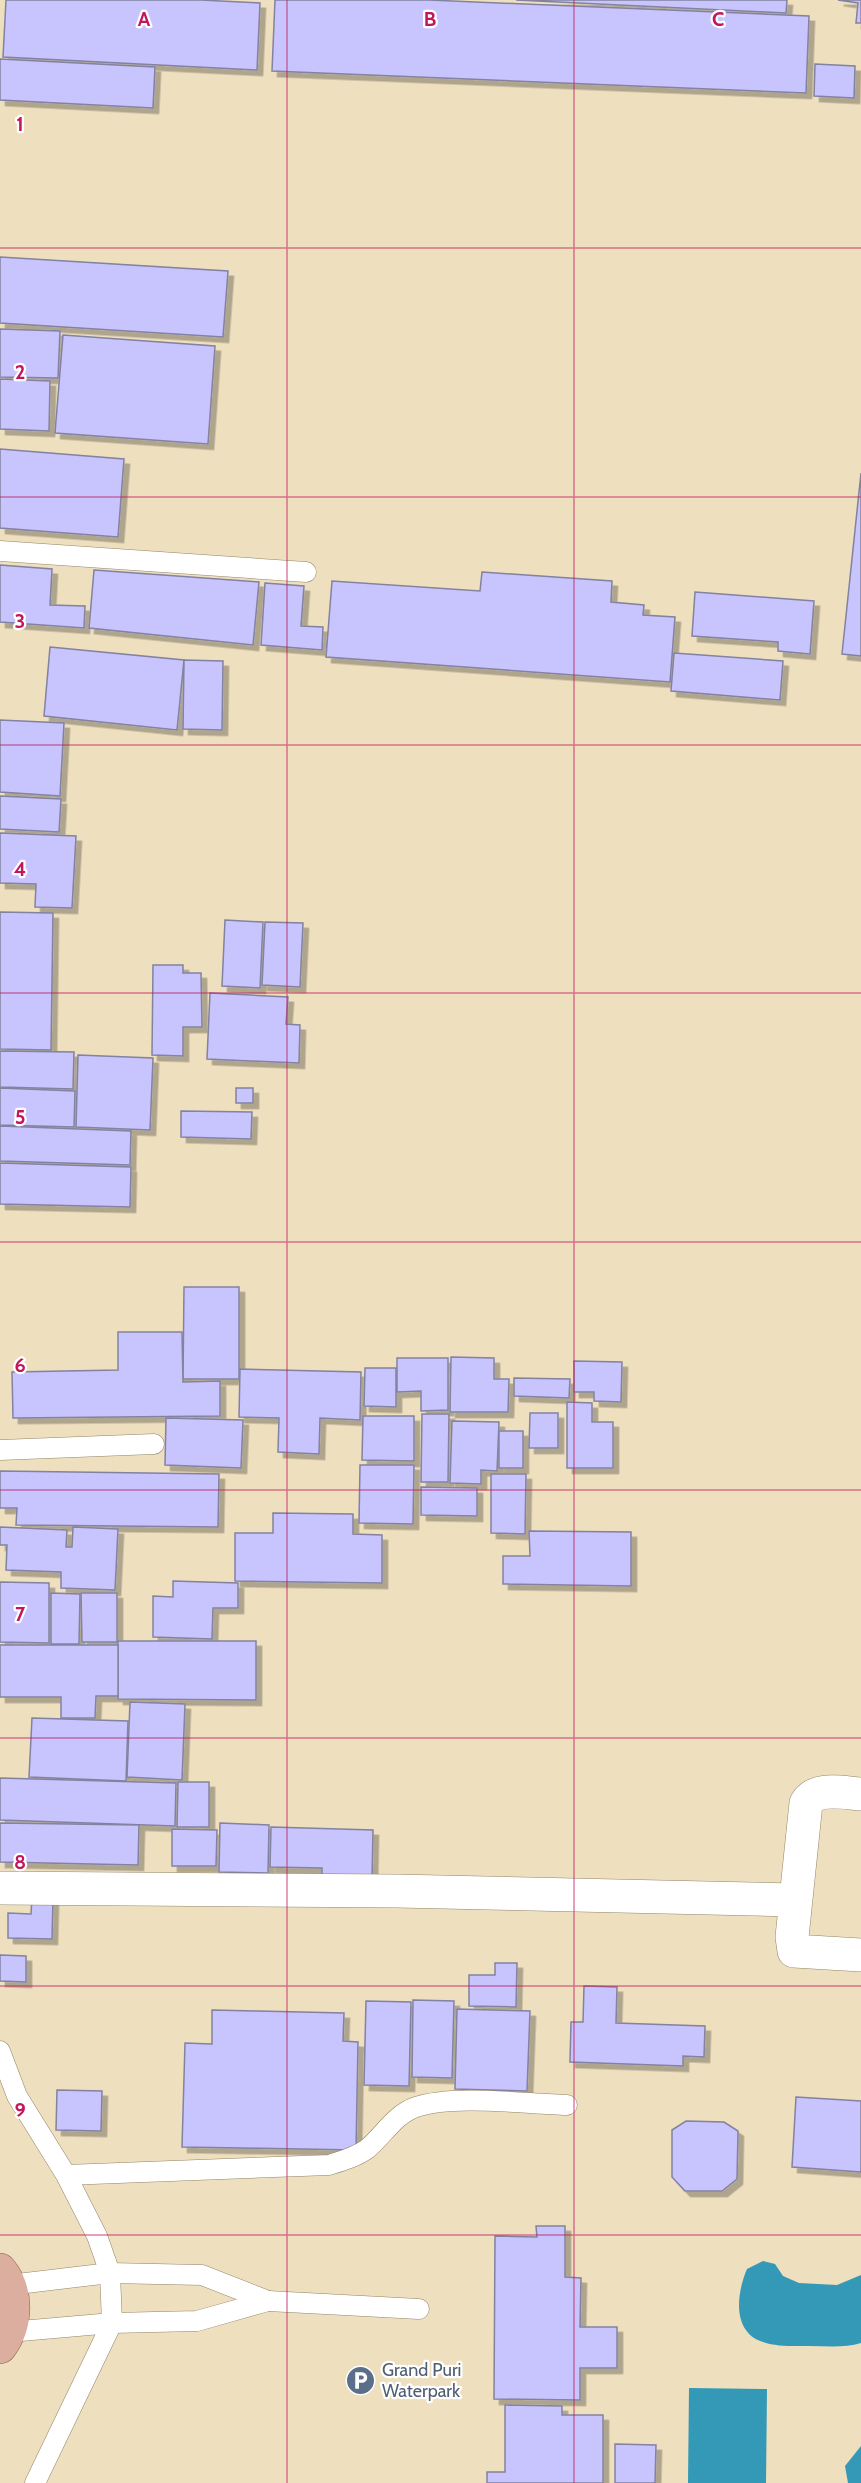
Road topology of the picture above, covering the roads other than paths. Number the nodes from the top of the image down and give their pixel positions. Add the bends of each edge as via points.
1 (0, 551) edge
2 (306, 572) dead end
3 (154, 1444) dead end
4 (0, 1450) edge
5 (861, 1794) edge
6 (0, 1888) edge
7 (794, 1900) junction
8 (861, 1955) edge
9 (0, 2051) edge
10 (567, 2105) dead end
11 (66, 2175) junction
12 (3, 2268) edge
13 (110, 2272) junction
14 (268, 2301) junction
15 (420, 2309) dead end
16 (112, 2323) junction
17 (4, 2339) edge
18 (35, 2483) edge

1 - 2 lane
3 - 4 lane
5 - 7 street via 822,1792 808,1798
6 - 7 street via 409,1891
7 - 8 street via 794,1952
9 - 11 lane via 17,2096
10 - 11 lane via 449,2101 415,2107 366,2150 329,2165
11 - 13 lane via 97,2236
12 - 13 lane
12 - 17 main road via 13,2300
13 - 14 lane via 201,2275
13 - 16 lane
14 - 15 lane
14 - 16 lane via 197,2321
16 - 17 lane
16 - 18 lane

